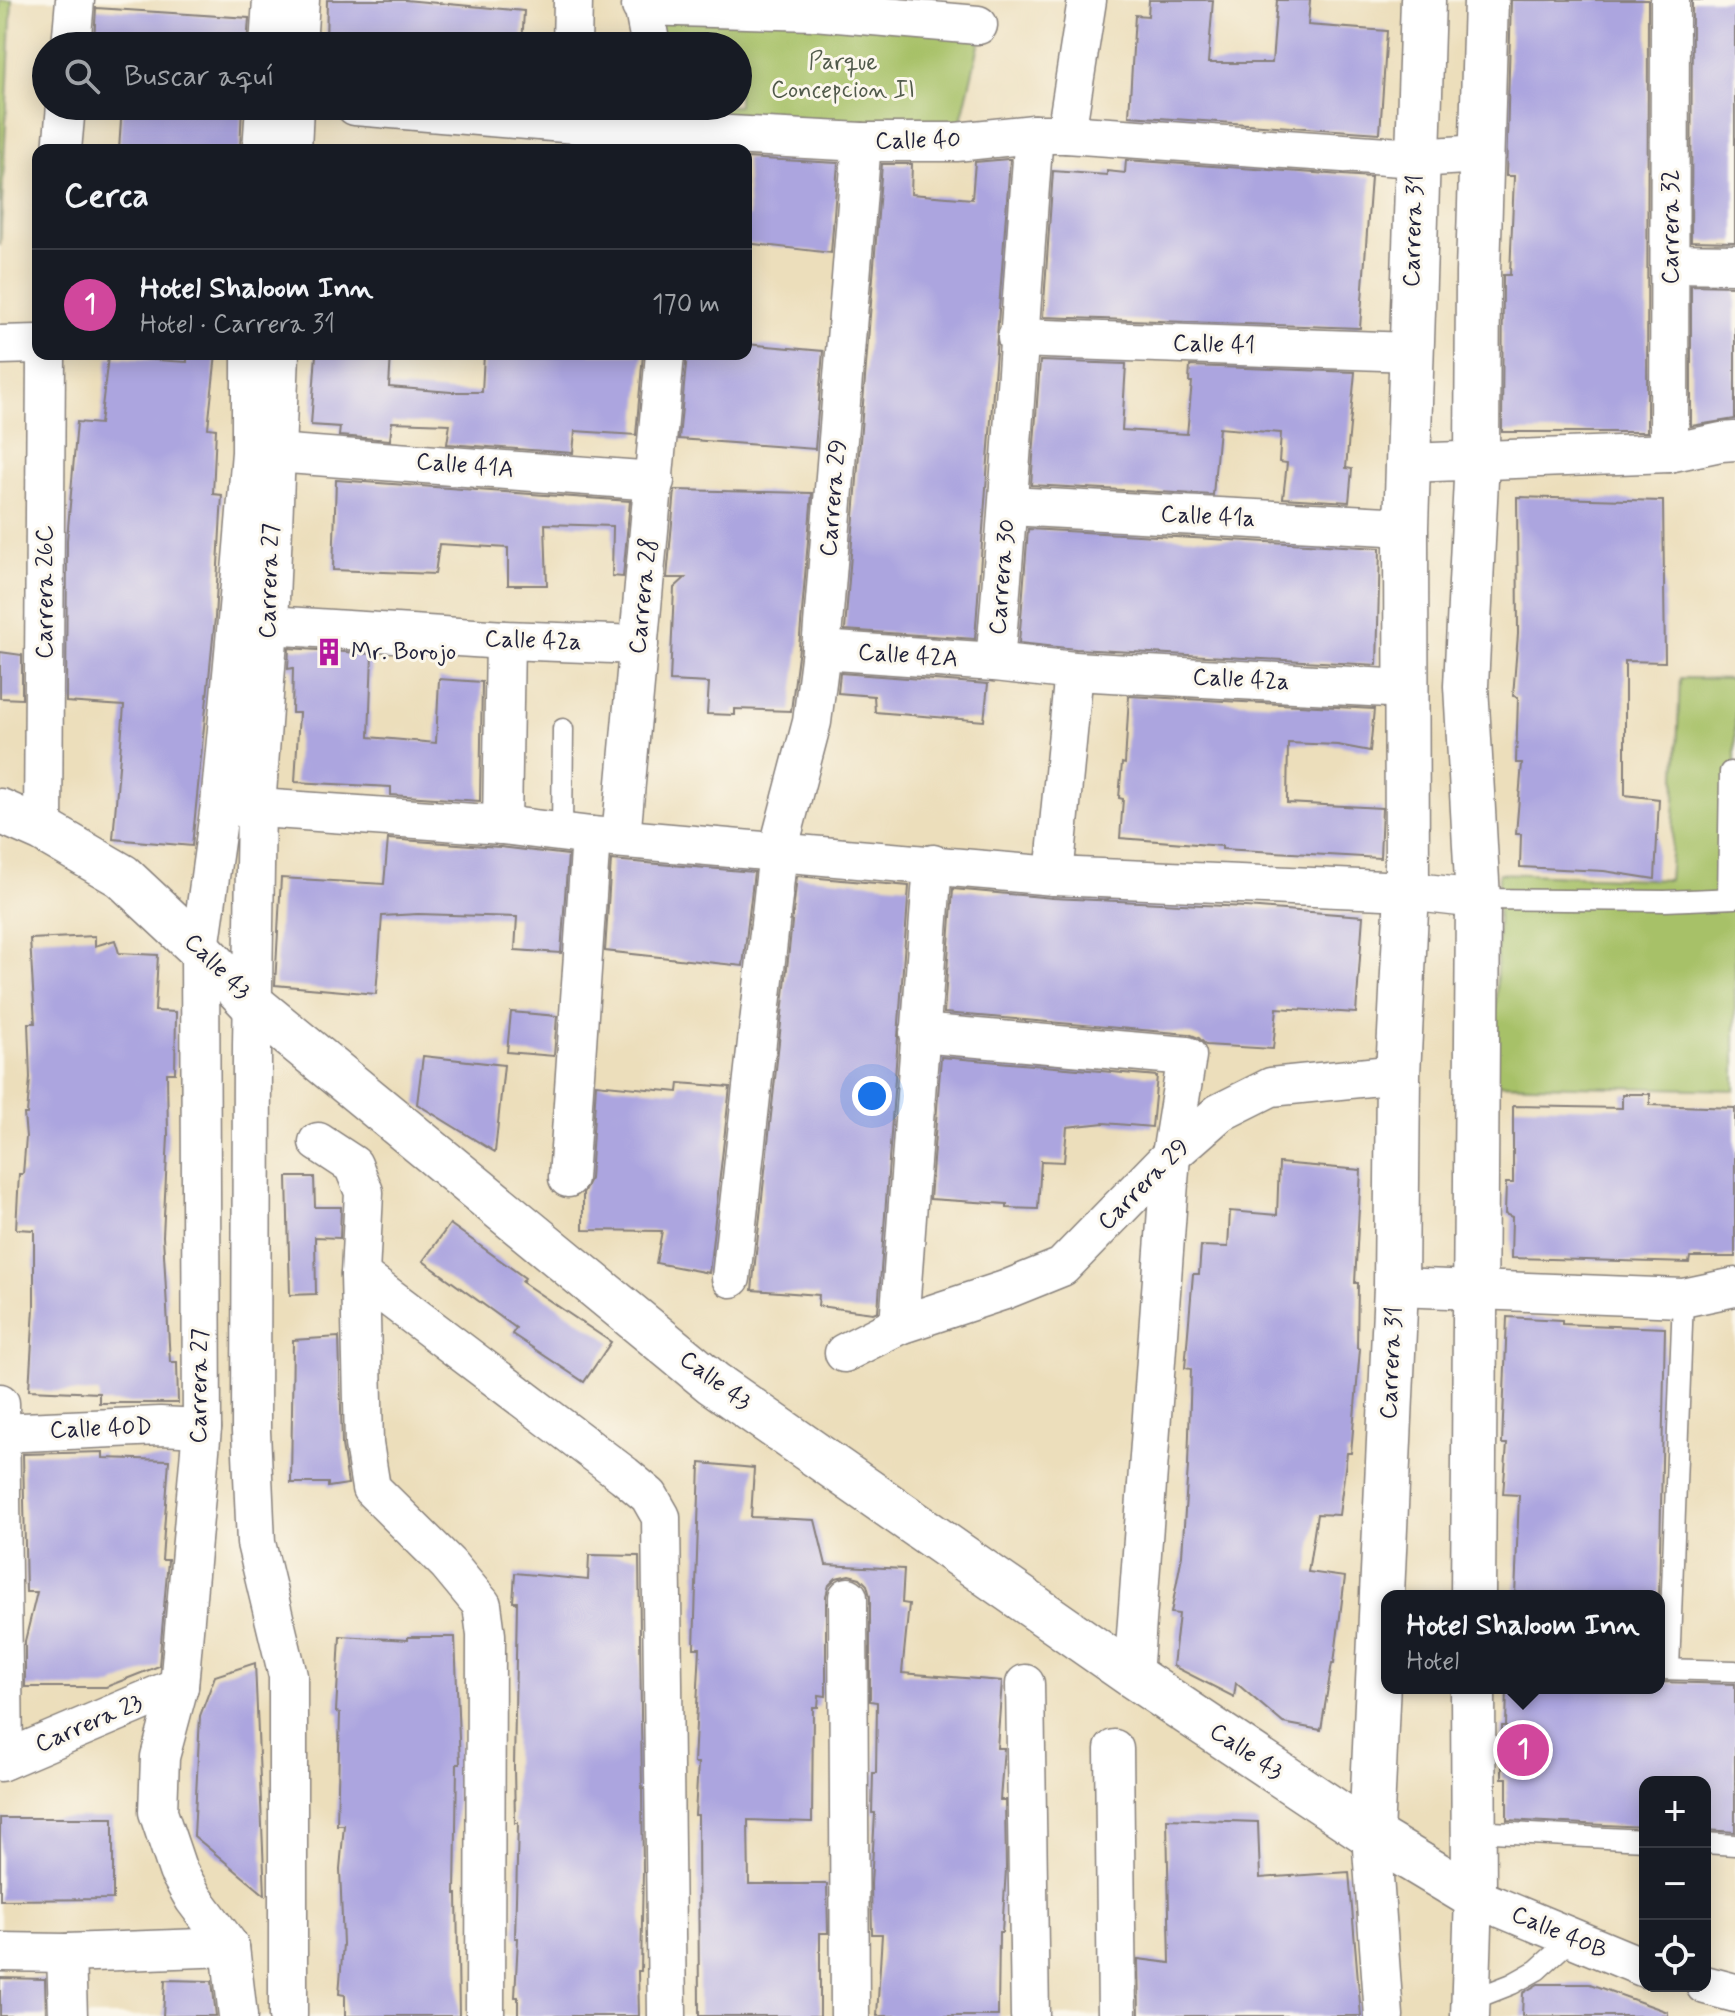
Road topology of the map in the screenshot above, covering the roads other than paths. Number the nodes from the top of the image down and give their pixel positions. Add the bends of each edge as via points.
1 (75, 0) edge
2 (272, 0) edge
3 (300, 0) edge
4 (573, 0) edge
5 (1087, 0) edge
6 (1423, 0) edge
7 (1486, 0) edge
8 (1670, 0) edge
9 (642, 3) edge
10 (814, 6) edge
11 (978, 25) dead end
12 (72, 32) edge
13 (270, 32) edge
14 (298, 32) edge
15 (572, 32) edge
16 (648, 32) edge
17 (65, 120) edge
18 (264, 120) edge
19 (293, 120) edge
20 (611, 120) edge
21 (670, 129) edge
22 (1050, 134) junction
23 (862, 142) junction
24 (63, 144) edge
25 (262, 144) edge
26 (292, 144) edge
27 (1481, 154) junction
28 (1416, 158) junction
29 (1671, 263) junction
30 (1735, 264) edge
31 (1017, 338) junction
32 (32, 344) edge
33 (0, 345) edge
34 (1411, 352) junction
35 (46, 360) edge
36 (251, 360) edge
37 (280, 360) edge
38 (665, 360) edge
39 (1735, 441) edge
40 (274, 453) junction
41 (1669, 453) junction
42 (1477, 459) junction
43 (1408, 463) junction
44 (655, 481) junction
45 (1009, 506) junction
46 (1406, 527) junction
47 (253, 623) junction
48 (505, 640) junction
49 (639, 645) junction
50 (821, 650) junction
51 (995, 662) junction
52 (1074, 671) junction
53 (1407, 689) junction
54 (563, 729) dead end
55 (1730, 772) dead end
56 (238, 806) junction
57 (0, 811) edge
58 (502, 825) junction
59 (43, 830) junction
60 (591, 835) junction
61 (778, 851) junction
62 (933, 864) junction
63 (1054, 876) junction
64 (1407, 891) junction
65 (1732, 898) edge
66 (1478, 899) junction
67 (200, 949) junction
68 (252, 1004) junction
69 (919, 1033) junction
70 (1398, 1074) junction
71 (318, 1142) dead end
72 (1171, 1155) junction
73 (568, 1178) dead end
74 (200, 1182) junction
75 (252, 1182) junction
76 (360, 1275) junction
77 (731, 1278) dead end
78 (1396, 1287) junction
79 (1735, 1287) edge
80 (1476, 1290) junction
81 (1683, 1298) junction
82 (899, 1325) junction
83 (844, 1353) dead end
84 (0, 1403) edge
85 (202, 1428) junction
86 (0, 1433) edge
87 (1382, 1590) edge
88 (1473, 1590) edge
89 (848, 1597) dead end
90 (1381, 1616) edge
91 (1665, 1649) edge
92 (1665, 1669) edge
93 (1735, 1671) edge
94 (1133, 1676) junction
95 (1025, 1684) dead end
96 (179, 1686) junction
97 (1473, 1694) edge
98 (1114, 1749) dead end
99 (2, 1761) edge
100 (1473, 1831) junction
101 (1371, 1835) junction
102 (1639, 1840) edge
103 (1711, 1843) edge
104 (1735, 1845) edge
105 (1474, 1897) junction
106 (1571, 1939) junction
107 (230, 1947) junction
108 (0, 1952) edge
109 (66, 1953) junction
110 (1639, 1966) edge
111 (1711, 1987) edge
112 (1735, 1993) edge
113 (1471, 2008) edge
114 (68, 2016) edge
115 (238, 2016) edge
116 (288, 2016) edge
117 (485, 2016) edge
118 (667, 2016) edge
119 (850, 2016) edge
120 (1030, 2016) edge
121 (1117, 2016) edge
122 (1384, 2016) edge

1 - 12 street
2 - 13 street
3 - 14 street
4 - 15 street
5 - 22 street, Carrera 30
6 - 28 street, Carrera 31
7 - 27 street
8 - 29 street, Carrera 32
9 - 10 street
9 - 16 street
10 - 11 street
17 - 24 street
18 - 25 street
19 - 26 street
20 - 21 street, Calle 40
21 - 23 street, Calle 40
22 - 23 street, Calle 40
22 - 28 street, Calle 40
22 - 31 street, Carrera 30
23 - 50 street, Carrera 29
27 - 28 street, Calle 40
27 - 42 street
28 - 34 street, Carrera 31
29 - 30 street
29 - 41 street, Carrera 32
31 - 34 street, Calle 41
31 - 45 street, Carrera 30
32 - 33 street
34 - 43 street, Carrera 31
35 - 59 street, Carrera 26C
36 - 47 street, Carrera 27
37 - 40 street, Carrera 27
38 - 44 street, Carrera 28
39 - 41 street
40 - 44 street, Calle 41A
40 - 47 street, Carrera 27
41 - 42 street
42 - 43 street
42 - 66 street via 1466,686
43 - 46 street, Carrera 31
44 - 49 street, Carrera 28
45 - 46 street, Calle 41a
45 - 51 street, Carrera 30
46 - 53 street, Carrera 31
47 - 48 street, Calle 42a
47 - 56 street, Carrera 27
48 - 49 street, Calle 42a
48 - 58 street
49 - 60 street, Carrera 28
50 - 51 street, Calle 42A
50 - 61 street, Carrera 29 via 812,722
51 - 52 street, Carrera 30
52 - 53 street, Calle 42a
52 - 63 street
53 - 64 street, Carrera 31
54 - 60 lane
55 - 65 lane
56 - 58 street
56 - 67 street, Carrera 27
56 - 68 street, Carrera 27
57 - 59 street, Calle 43
58 - 60 street
59 - 67 street, Calle 43 via 122,876
60 - 61 street
60 - 73 street, Carrera 28
61 - 62 street
61 - 77 street, Carrera 29
62 - 63 street
62 - 69 street
63 - 64 street
64 - 66 street
64 - 70 street, Carrera 31
65 - 66 lane
66 - 80 street
67 - 68 street, Calle 43
67 - 74 street, Carrera 27
68 - 75 street, Carrera 27
68 - 94 street, Calle 43 via 713,1383
69 - 72 street via 1187,1056
69 - 82 street
70 - 72 street, Carrera 29 via 1271,1087 1219,1113
70 - 78 street, Carrera 31
71 - 76 street via 353,1165 364,1192
72 - 82 street, Carrera 29 via 1062,1267
72 - 94 street
74 - 75 street
74 - 85 street, Carrera 27
75 - 116 street, Carrera 27 via 256,1543 288,1676
76 - 117 street via 364,1444 371,1488 482,1605
76 - 118 street via 624,1475 649,1496 661,1517
78 - 80 street
78 - 87 street, Carrera 31
79 - 81 street
80 - 81 street
80 - 88 street
81 - 91 lane
82 - 83 street, Carrera 29
84 - 86 street
85 - 86 street, Calle 40D
85 - 96 street, Carrera 27
86 - 99 street
89 - 119 street
90 - 101 street, Carrera 31
92 - 93 lane
94 - 101 street, Calle 43
95 - 120 street
96 - 99 street, Carrera 23
96 - 107 street, Carrera 27 via 160,1757 158,1812 178,1871
97 - 100 street
98 - 121 street
100 - 102 lane
100 - 105 street
101 - 105 street, Calle 43
101 - 122 street
103 - 104 lane
105 - 106 street, Calle 40B
105 - 113 street
106 - 110 street, Calle 40B
106 - 113 lane via 1537,1970
107 - 109 street
107 - 115 street
108 - 109 street
109 - 114 street
111 - 112 street

